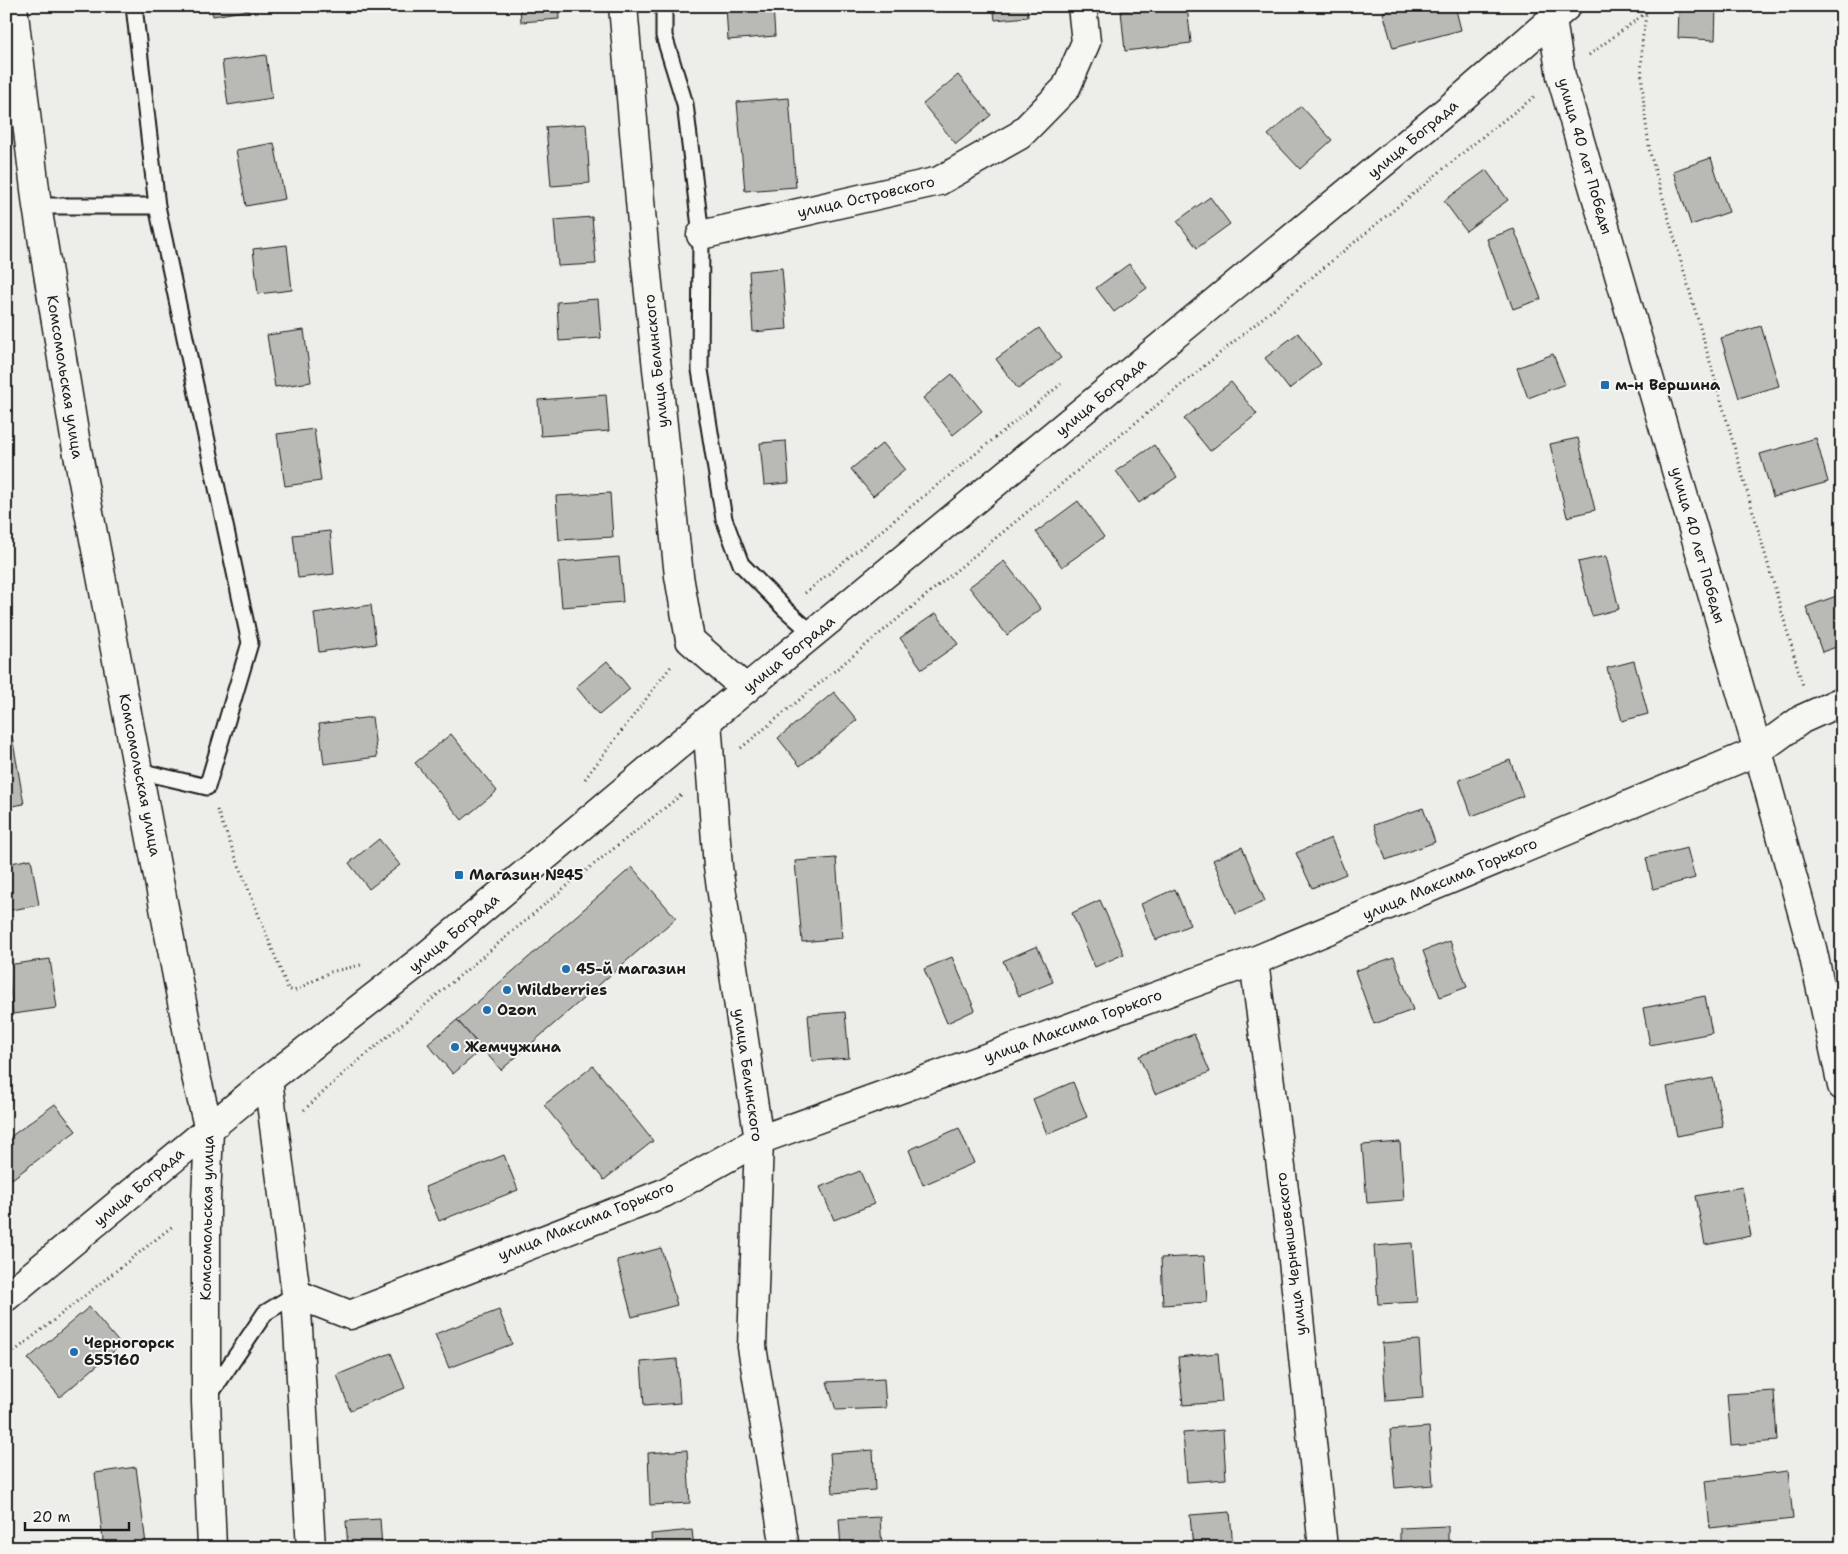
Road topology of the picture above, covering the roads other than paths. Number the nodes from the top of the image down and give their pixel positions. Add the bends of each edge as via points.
1 (13, 6) edge
2 (134, 6) edge
3 (623, 6) edge
4 (664, 6) edge
5 (1082, 6) edge
6 (1555, 11) edge
7 (37, 206) junction
8 (157, 206) junction
9 (701, 235) junction
10 (813, 634) junction
11 (746, 690) junction
12 (1842, 701) edge
13 (707, 721) junction
14 (1758, 751) junction
15 (139, 771) junction
16 (1254, 961) junction
17 (268, 1080) junction
18 (1842, 1086) edge
19 (208, 1130) junction
20 (759, 1140) junction
21 (296, 1294) junction
22 (6, 1298) edge
23 (206, 1402) junction
24 (212, 1548) edge
25 (311, 1548) edge
26 (785, 1548) edge
27 (1323, 1548) edge

1 - 7 street, Комсомольская улица
2 - 8 lane
3 - 11 street, улица Белинского via 644,246 679,576 690,640
4 - 9 lane via 664,36 685,104
5 - 9 street, улица Островского via 1086,42 1066,88 1020,135 939,181
6 - 10 street, улица Бограда via 1450,109
6 - 14 street, улица 40 лет Победы via 1561,76
7 - 8 lane
7 - 15 street, Комсомольская улица via 76,444
8 - 15 lane via 250,642 207,787
9 - 10 lane via 700,370 724,519 741,564
10 - 11 street, улица Бограда
11 - 13 street, улица Бограда
12 - 14 street, улица Максима Горького via 1811,715
13 - 17 street, улица Бограда via 424,958
13 - 20 street, улица Белинского via 718,868
14 - 16 street, улица Максима Горького
14 - 18 street, улица 40 лет Победы via 1812,948
15 - 19 street, Комсомольская улица
16 - 20 street, улица Максима Горького
16 - 27 street, улица Чернышевского via 1292,1251
17 - 19 street, улица Бограда
17 - 21 street
19 - 22 street, улица Бограда
19 - 23 street, Комсомольская улица
20 - 21 street, улица Максима Горького via 664,1193 350,1314
20 - 26 street, улица Белинского via 752,1346
21 - 23 lane via 265,1313
21 - 25 street
23 - 24 street, Комсомольская улица

